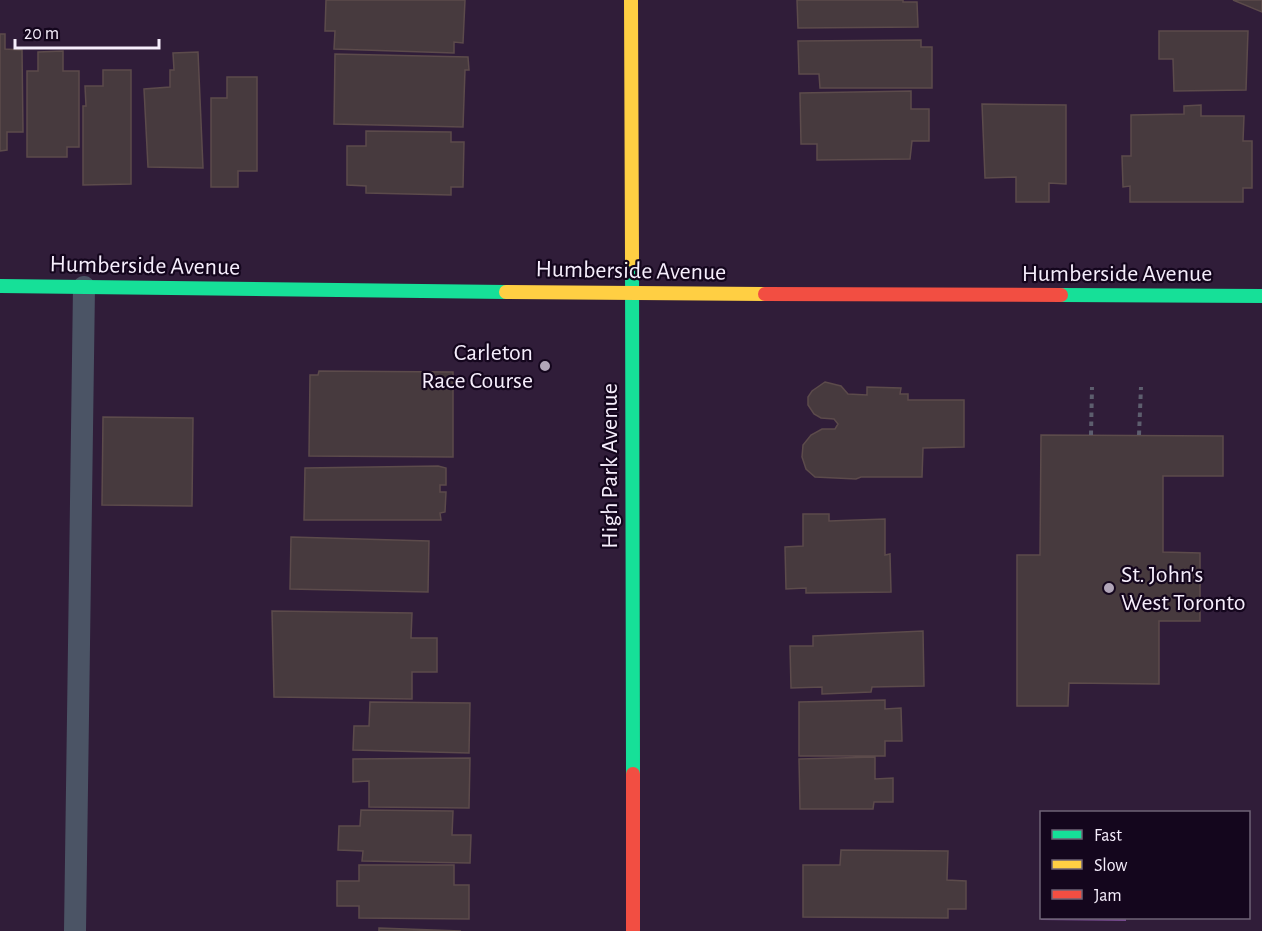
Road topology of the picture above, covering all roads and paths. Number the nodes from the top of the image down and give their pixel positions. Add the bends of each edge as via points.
1 (631, 0) edge
2 (0, 286) edge
3 (84, 287) junction
4 (631, 293) junction
5 (1262, 296) edge
6 (1092, 387) dead end
7 (1141, 387) dead end
8 (1090, 435) dead end
9 (1139, 435) dead end
10 (75, 931) edge
11 (633, 931) edge

1 - 4 street, High Park Avenue
2 - 3 street, Humberside Avenue
3 - 4 street, Humberside Avenue
3 - 10 lane
4 - 5 street, Humberside Avenue
4 - 11 street, High Park Avenue
6 - 8 path
7 - 9 path

